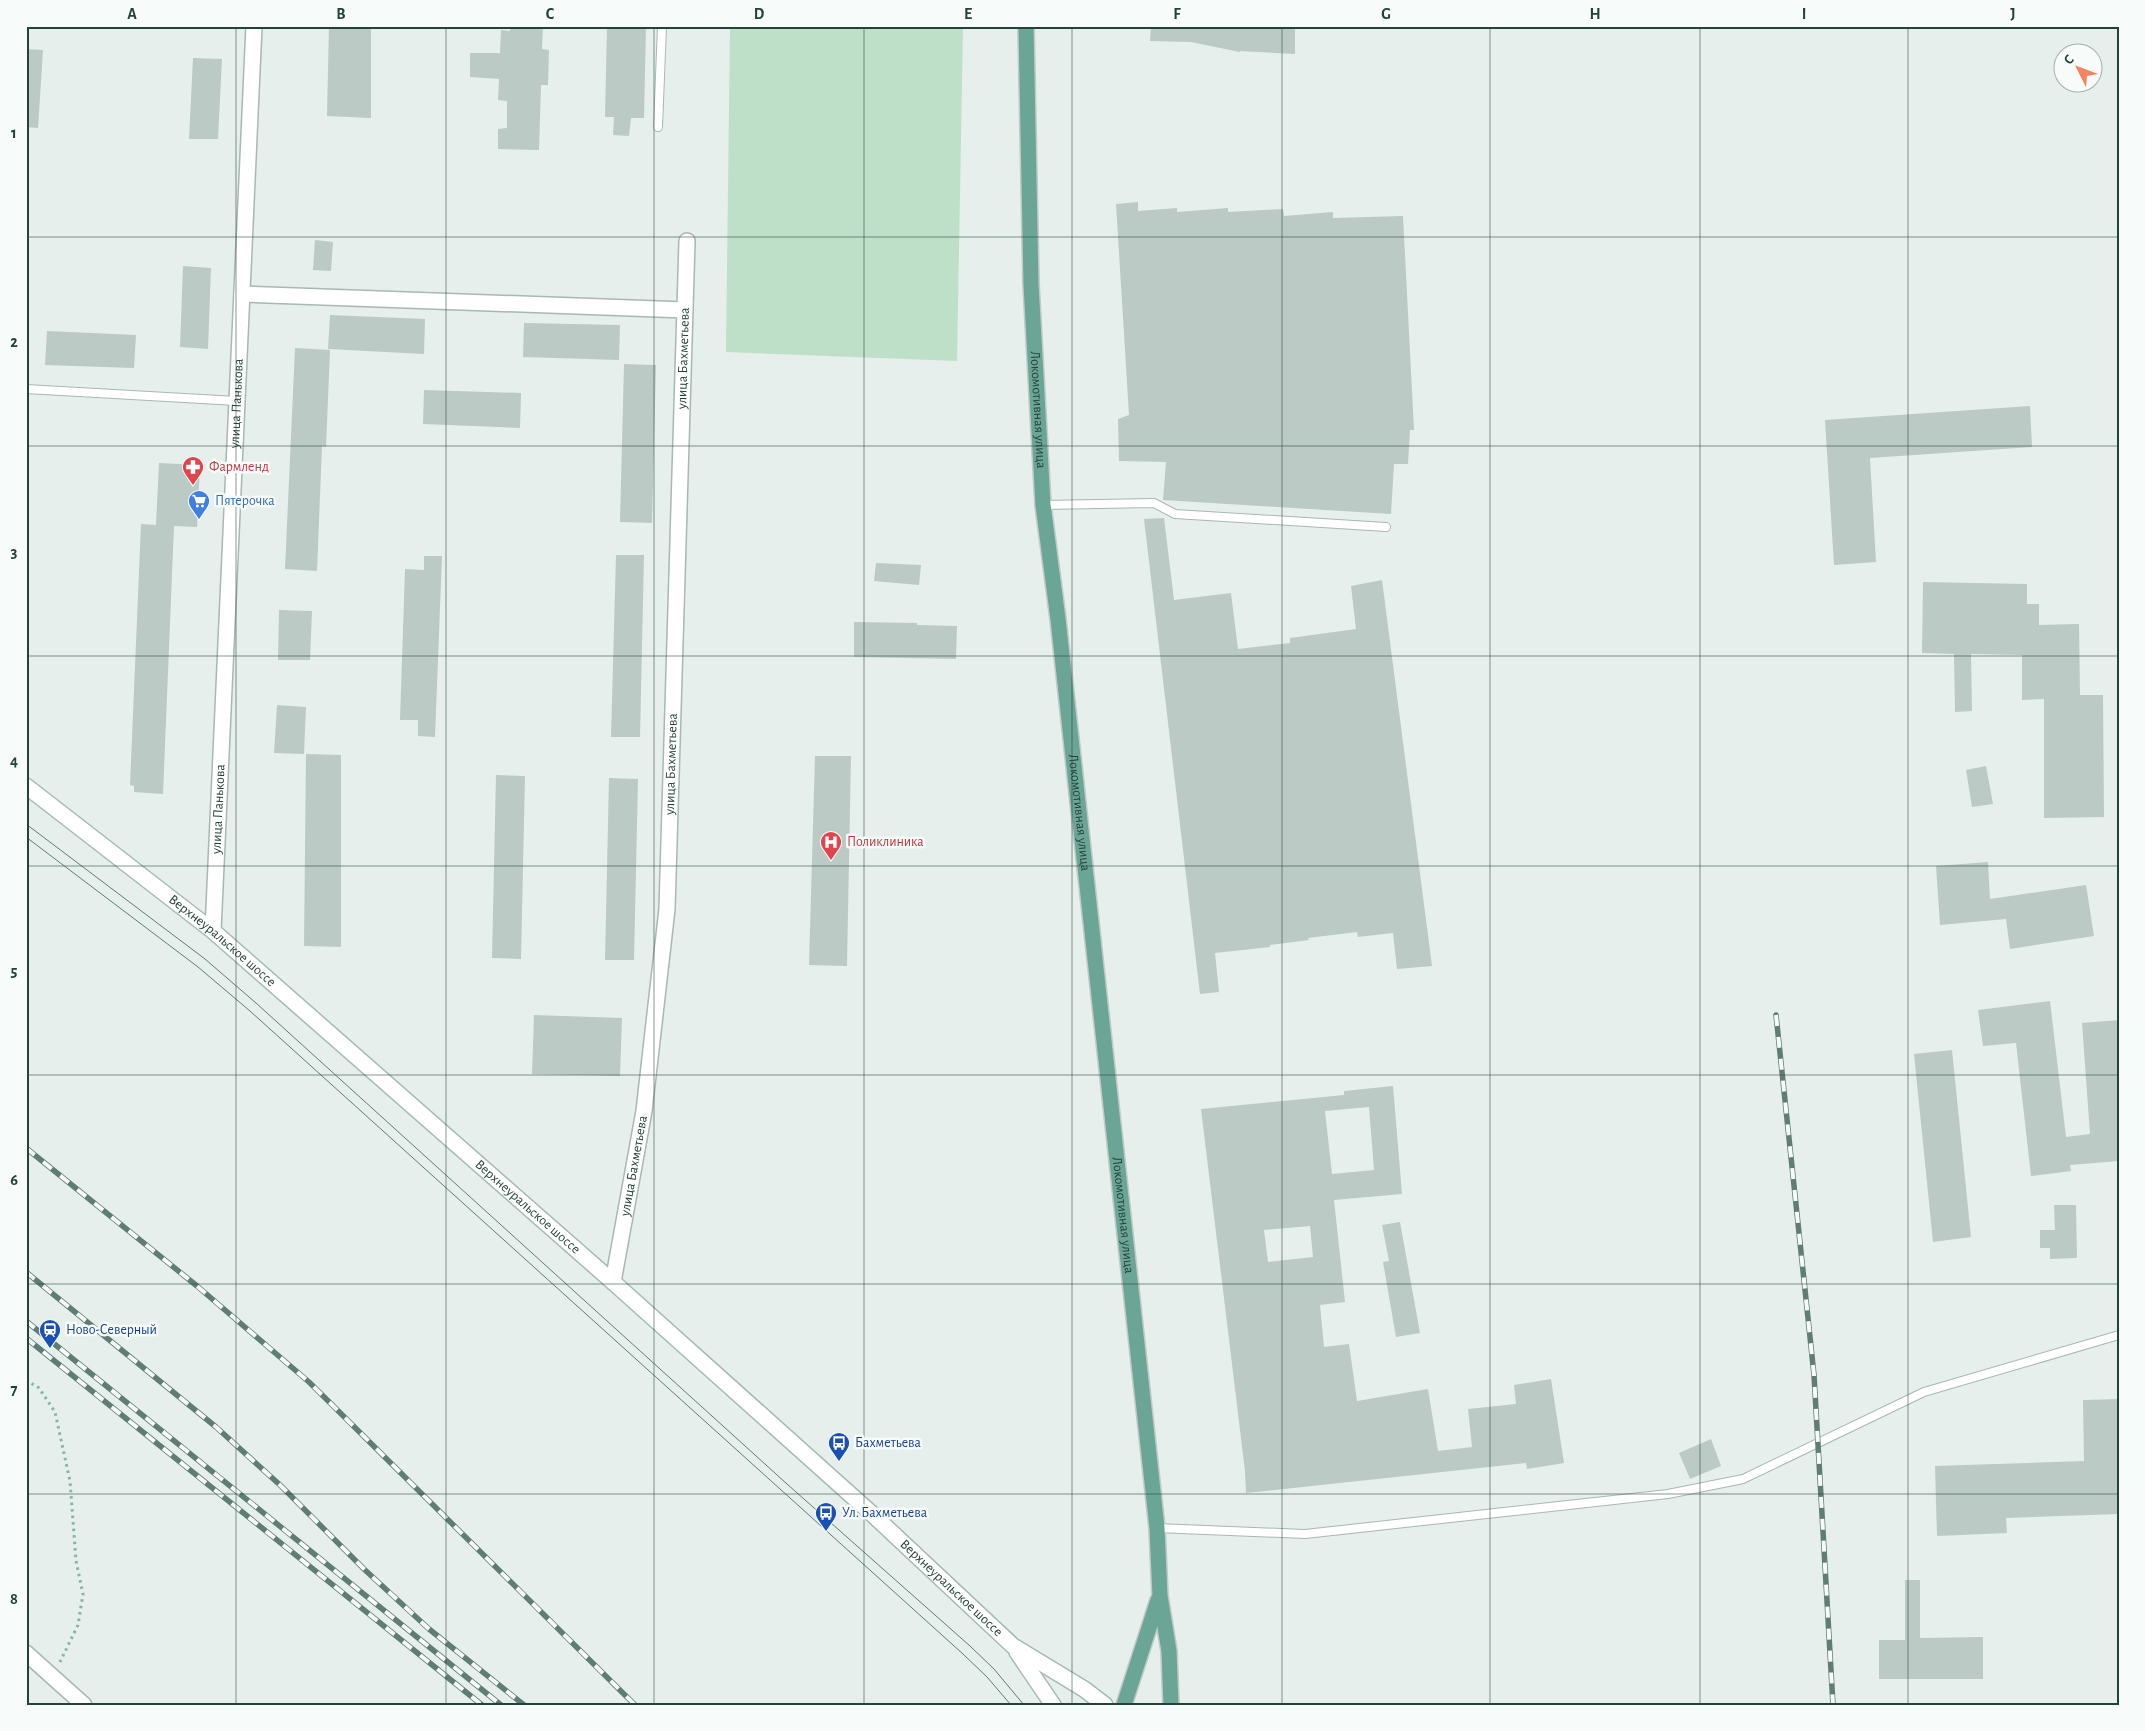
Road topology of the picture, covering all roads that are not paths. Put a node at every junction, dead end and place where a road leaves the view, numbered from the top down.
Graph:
1 (254, 26) edge
2 (662, 26) edge
3 (1026, 26) edge
4 (658, 126) dead end
5 (687, 241) dead end
6 (242, 294) junction
7 (685, 310) junction
8 (26, 389) edge
9 (237, 401) junction
10 (1043, 505) junction
11 (1386, 527) dead end
12 (26, 786) edge
13 (214, 930) junction
14 (613, 1282) junction
15 (2119, 1335) edge
16 (1157, 1528) junction
17 (1160, 1596) junction
18 (1013, 1646) junction
19 (26, 1653) edge
20 (84, 1705) edge
21 (1053, 1705) edge
22 (1105, 1705) edge
23 (1124, 1705) edge
24 (1171, 1705) edge

1 - 6 street, улица Панькова
2 - 4 lane
3 - 10 main road, Локомотивная улица
5 - 7 street, улица Бахметьева
6 - 7 street
6 - 9 street, улица Панькова
7 - 14 street, улица Бахметьева
8 - 9 lane
9 - 13 street, улица Панькова
10 - 11 lane
10 - 16 main road, Локомотивная улица
12 - 13 street, Верхнеуральское шоссе
13 - 14 street, Верхнеуральское шоссе
14 - 18 street, Верхнеуральское шоссе
15 - 16 lane
16 - 17 main road, Локомотивная улица
17 - 23 main road
17 - 24 main road, Локомотивная улица
18 - 21 street
18 - 22 street
19 - 20 street

